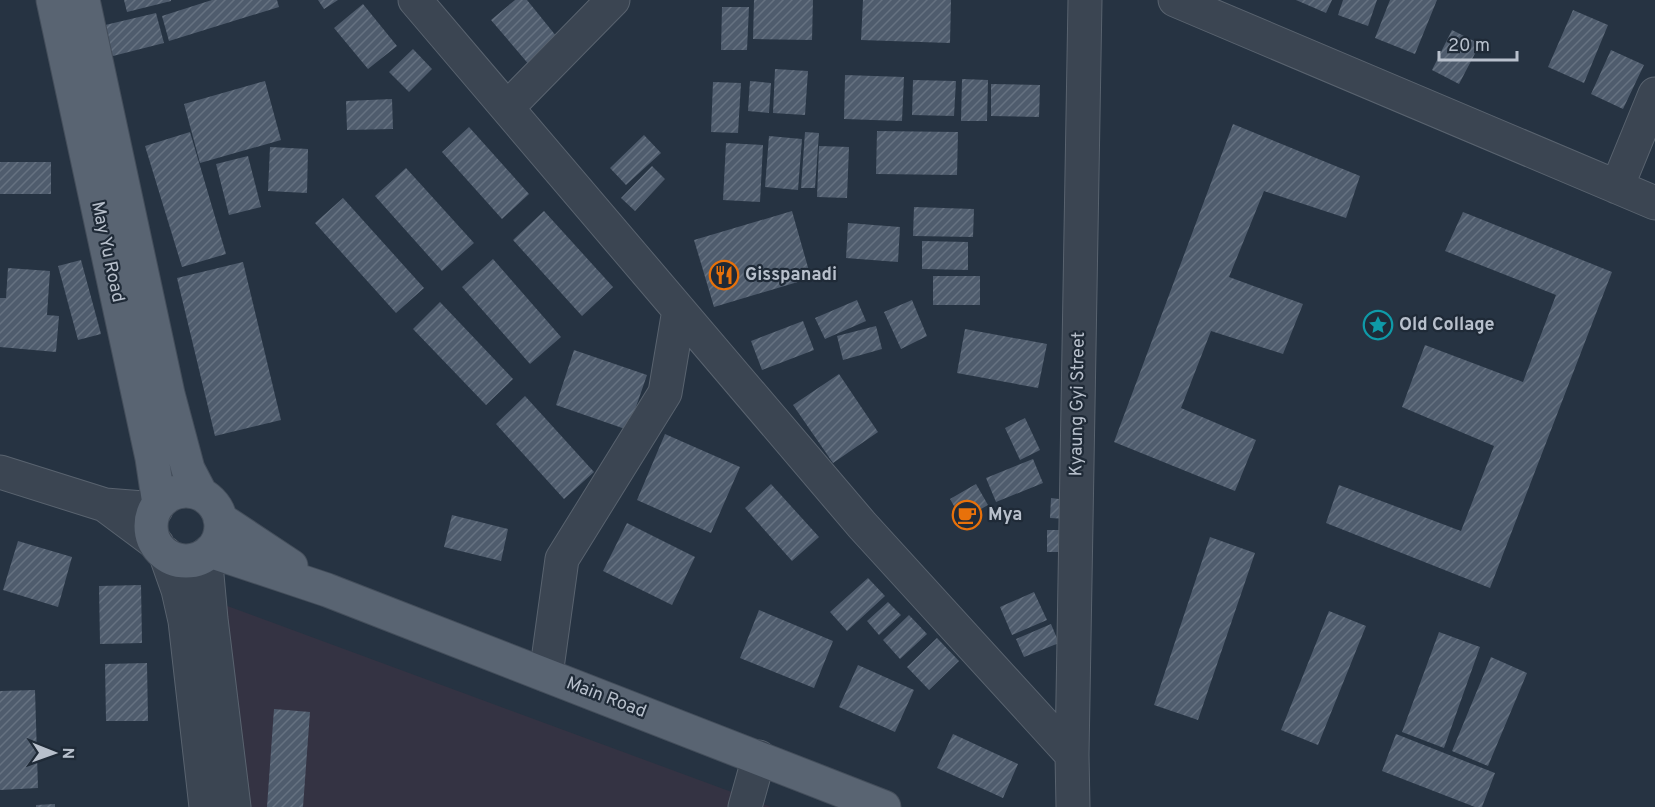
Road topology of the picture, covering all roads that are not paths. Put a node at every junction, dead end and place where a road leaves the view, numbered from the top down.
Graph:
1 (53, 0) edge
2 (83, 0) edge
3 (415, 0) edge
4 (613, 0) edge
5 (1085, 0) edge
6 (1175, 0) edge
7 (1655, 94) edge
8 (507, 108) junction
9 (1617, 187) junction
10 (1655, 203) edge
11 (679, 310) junction
12 (0, 472) edge
13 (105, 505) junction
14 (158, 506) junction
15 (211, 506) junction
16 (161, 548) junction
17 (209, 552) junction
18 (327, 590) junction
19 (546, 675) junction
20 (1072, 755) junction
21 (759, 758) junction
22 (206, 807) edge
23 (234, 807) edge
24 (746, 807) edge
25 (884, 807) edge
26 (1073, 807) edge

1 - 14 main road, May Yu Road
2 - 15 main road, May Yu Road
3 - 8 street
4 - 8 street
5 - 20 street, Kyaung Gyi Street
6 - 9 street
7 - 9 street
8 - 11 street
9 - 10 street
11 - 19 street
11 - 20 street
12 - 13 street
13 - 14 street
13 - 16 street
14 - 15 main road
14 - 16 main road
15 - 17 main road
15 - 18 main road, Main Road
16 - 17 main road
16 - 22 street
17 - 18 main road, Main Road
17 - 23 street
18 - 19 main road, Main Road
19 - 21 main road, Main Road
20 - 26 street, Kyaung Gyi Street
21 - 24 street
21 - 25 main road, Main Road

